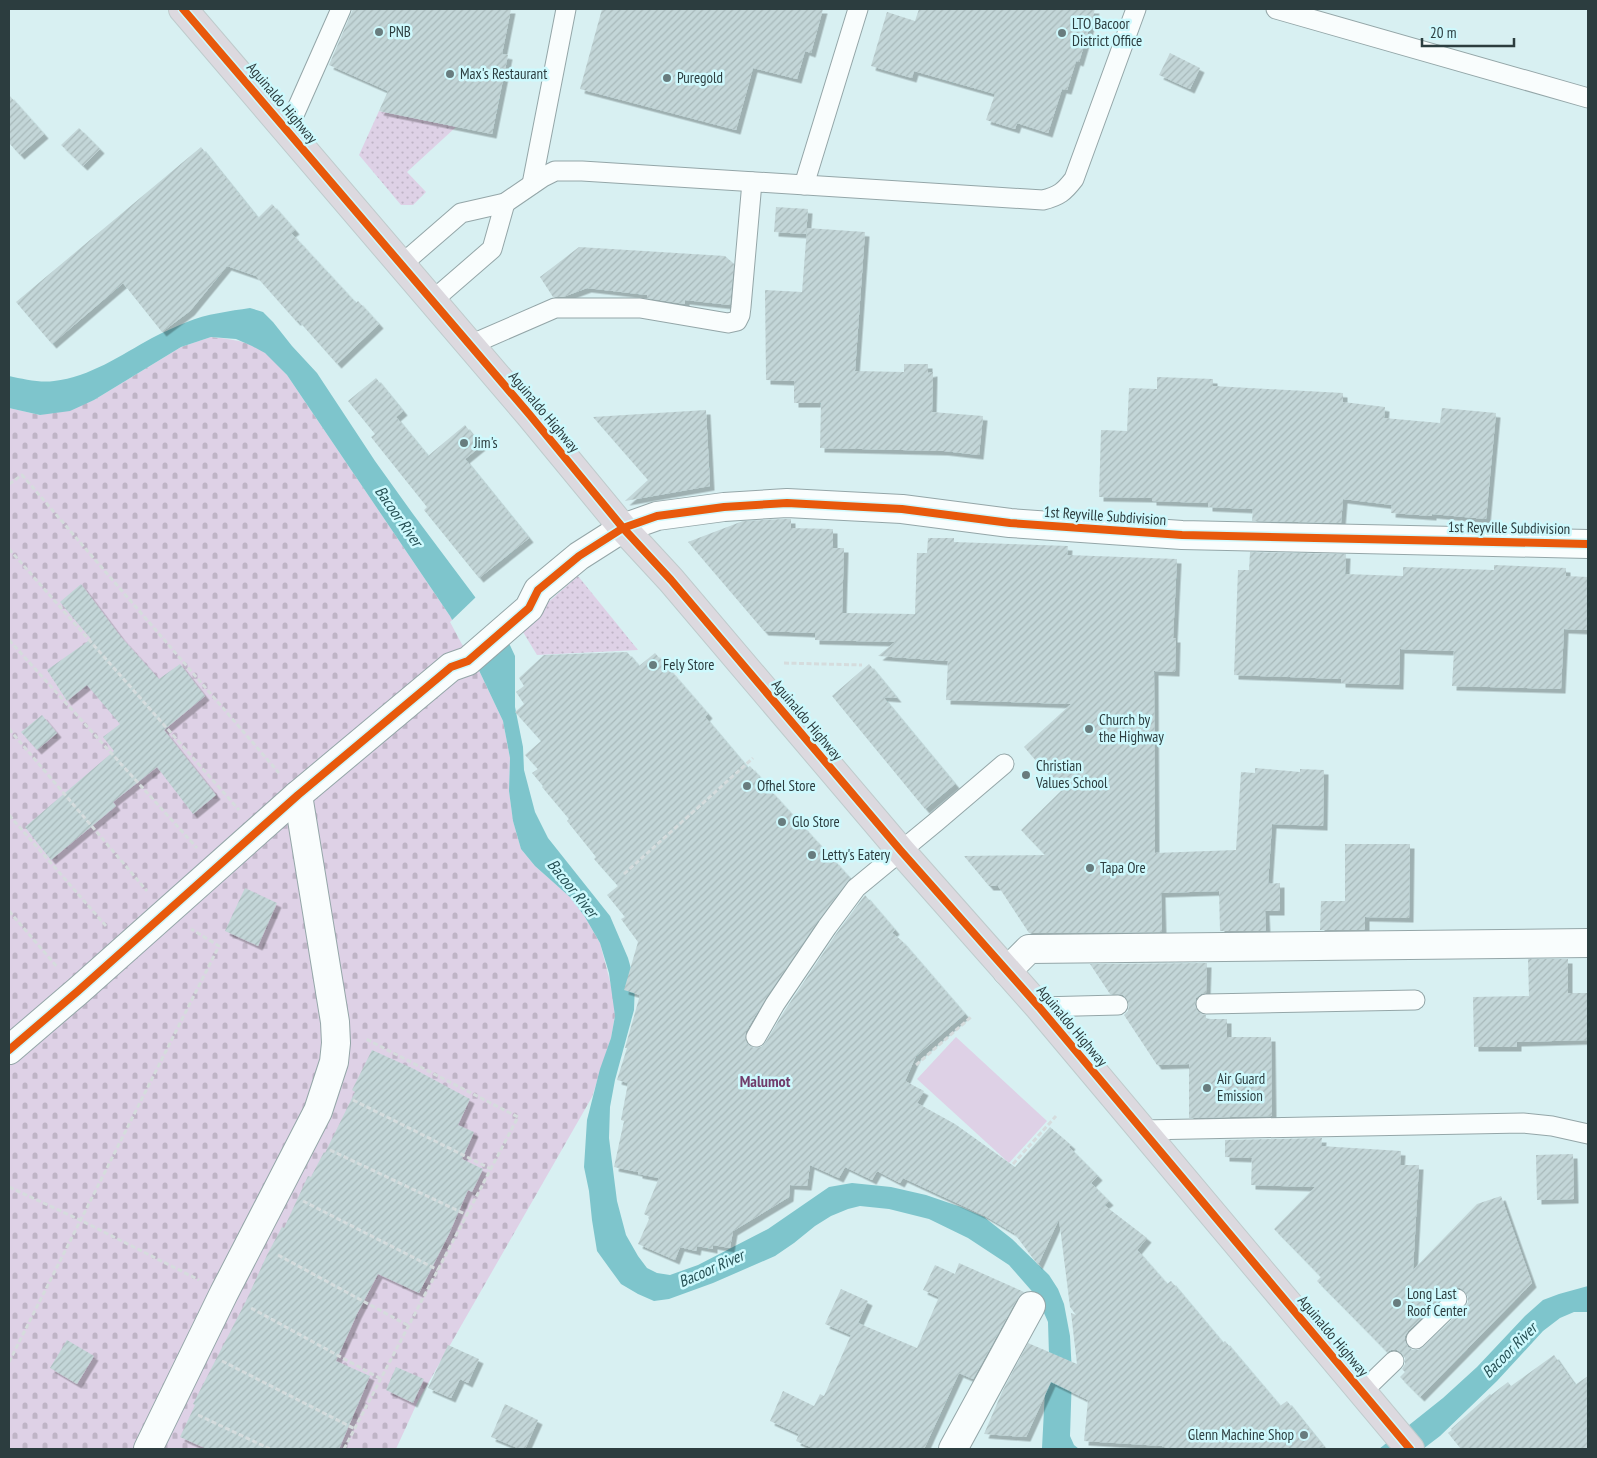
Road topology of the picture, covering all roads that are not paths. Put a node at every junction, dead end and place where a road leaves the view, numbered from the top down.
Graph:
1 (183, 9) edge
2 (341, 9) edge
3 (566, 9) edge
4 (858, 9) edge
5 (1136, 9) edge
6 (1276, 9) edge
7 (1588, 98) edge
8 (287, 131) junction
9 (752, 182) junction
10 (532, 184) junction
11 (804, 185) junction
12 (506, 203) junction
13 (401, 264) junction
14 (432, 301) junction
15 (470, 345) junction
16 (623, 528) junction
17 (1588, 544) edge
18 (1004, 764) dead end
19 (298, 794) junction
20 (901, 851) junction
21 (1588, 943) edge
22 (1007, 971) junction
23 (1415, 1000) dead end
24 (1206, 1004) dead end
25 (1118, 1005) dead end
26 (1039, 1007) junction
27 (756, 1037) dead end
28 (9, 1050) edge
29 (1142, 1130) junction
30 (1588, 1134) edge
31 (1456, 1299) dead end
32 (1031, 1306) dead end
33 (1416, 1339) dead end
34 (1394, 1361) dead end
35 (1362, 1392) junction
36 (148, 1449) edge
37 (953, 1449) edge
38 (1410, 1449) edge

1 - 8 highway, Aguinaldo Highway
2 - 8 lane
3 - 10 lane
4 - 11 lane
5 - 11 lane
6 - 7 lane
8 - 13 highway, Aguinaldo Highway
9 - 10 lane
9 - 11 lane
9 - 15 lane
10 - 12 lane
12 - 13 lane
12 - 14 lane
13 - 14 highway, Aguinaldo Highway
14 - 15 highway, Aguinaldo Highway
15 - 16 highway, Aguinaldo Highway
16 - 17 street, 1st Reyville Subdivision
16 - 19 street, 1st Reyville Subdivision
16 - 20 highway, Aguinaldo Highway
18 - 20 lane
19 - 28 street, 1st Reyville Subdivision
19 - 36 street
20 - 22 highway, Aguinaldo Highway
20 - 27 lane
21 - 22 street
22 - 26 highway, Aguinaldo Highway
23 - 24 lane
25 - 26 lane
26 - 29 highway, Aguinaldo Highway
29 - 30 lane
29 - 35 highway, Aguinaldo Highway
31 - 33 lane
32 - 37 street
34 - 35 lane
35 - 38 highway, Aguinaldo Highway

